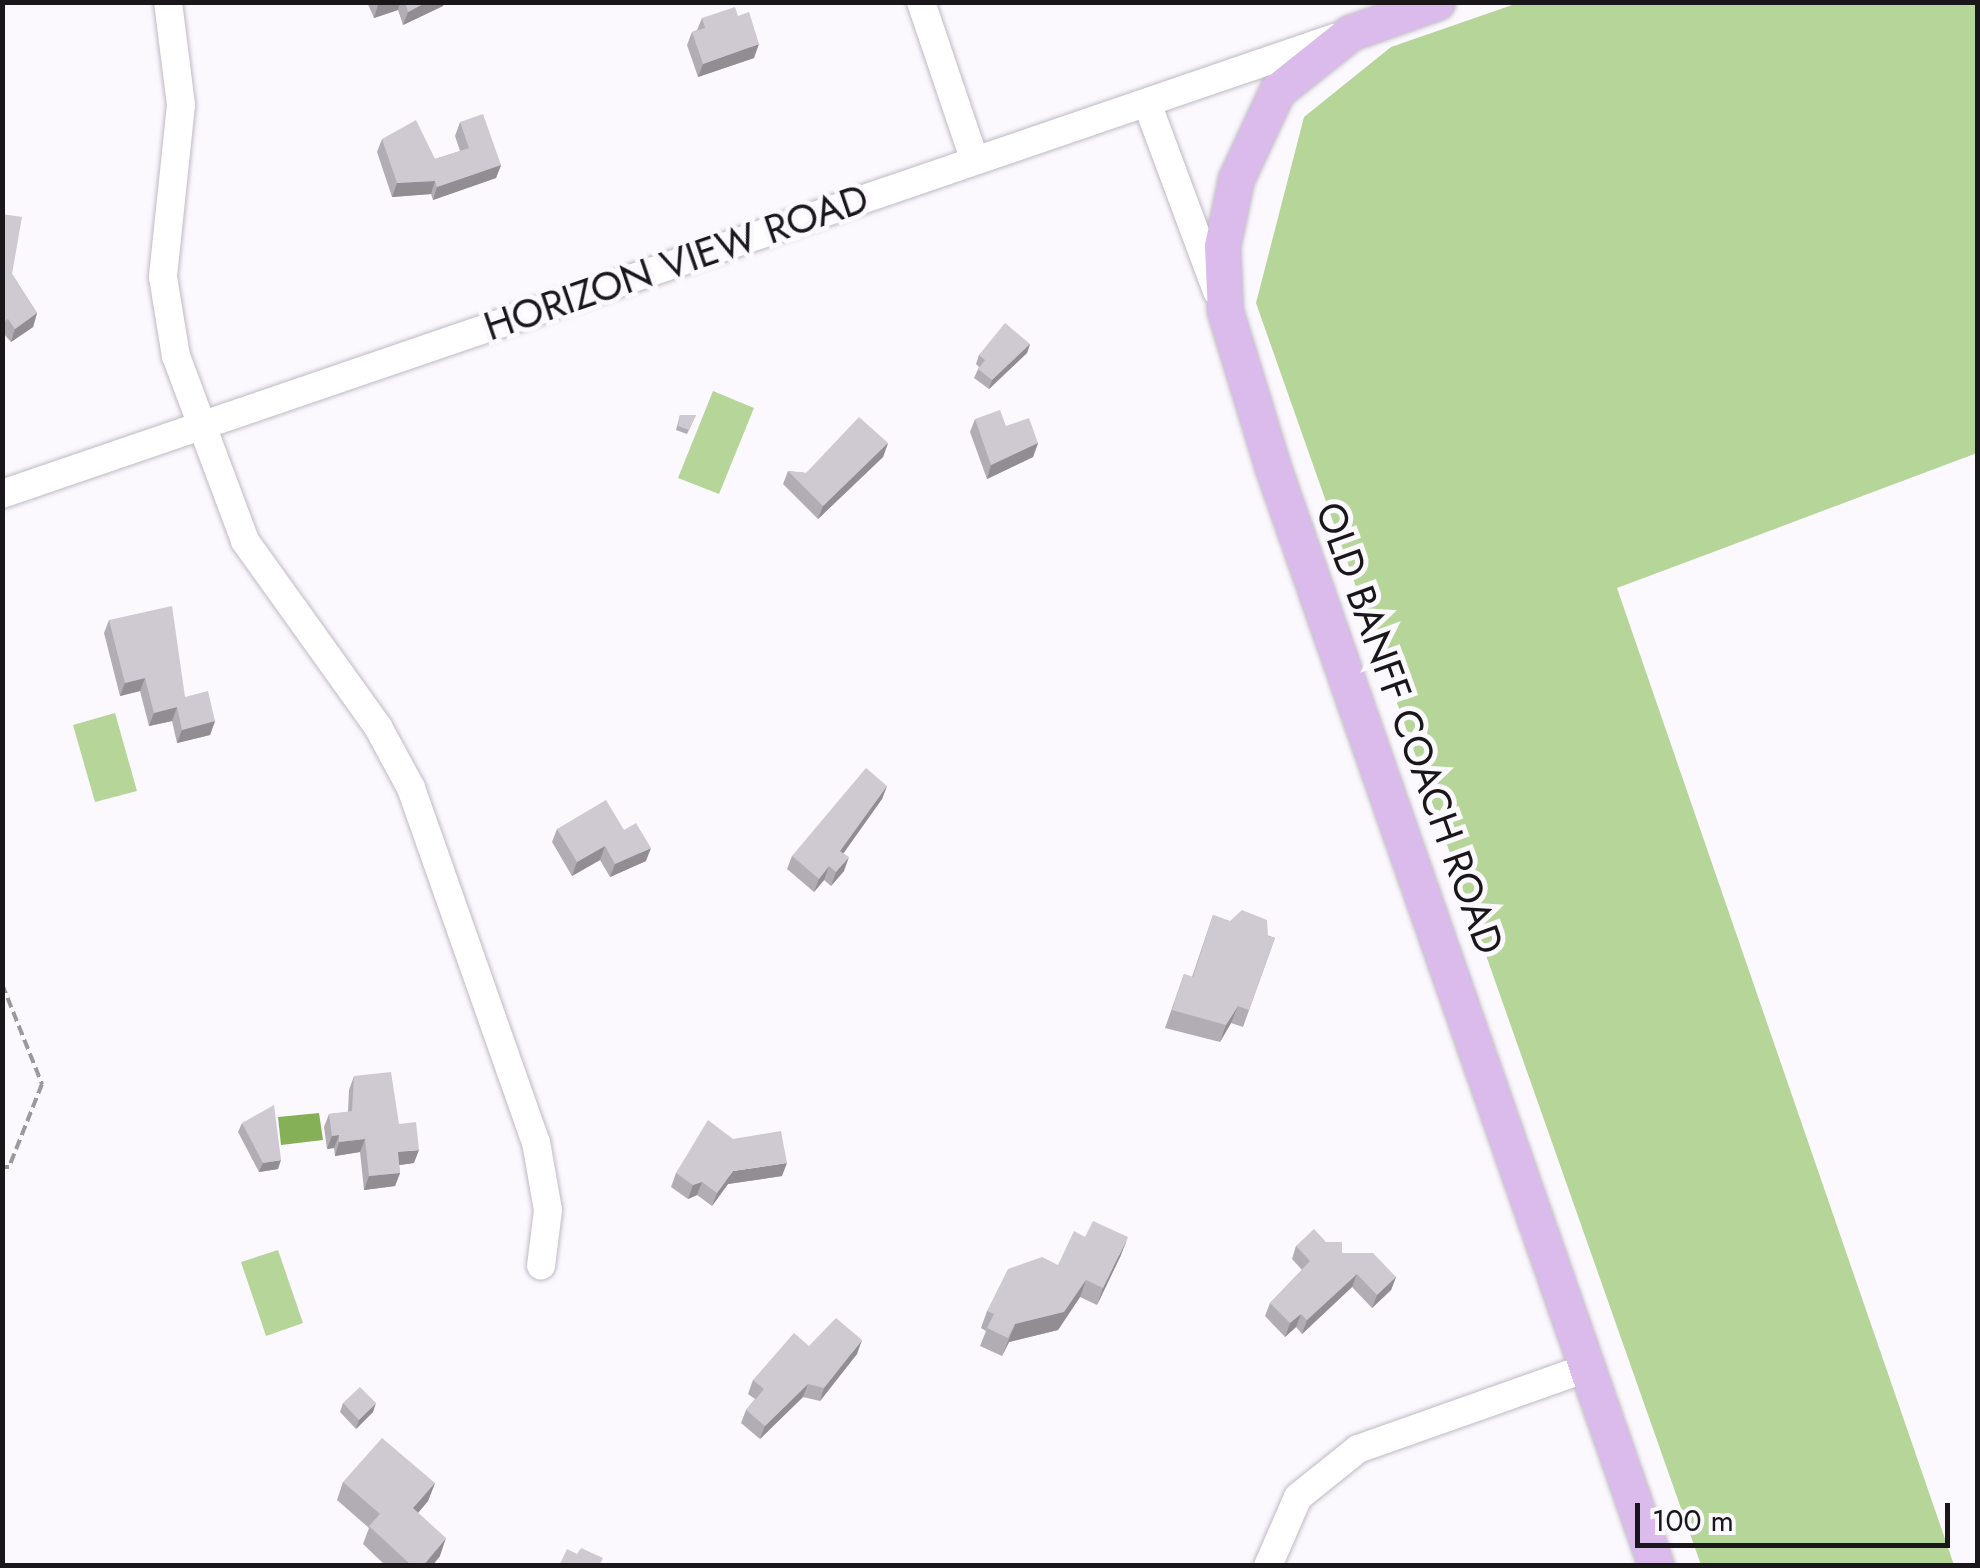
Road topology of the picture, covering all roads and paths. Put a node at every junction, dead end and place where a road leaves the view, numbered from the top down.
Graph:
1 (168, 2) edge
2 (921, 2) edge
3 (1438, 2) edge
4 (1350, 33) junction
5 (1148, 102) junction
6 (974, 159) junction
7 (1225, 311) junction
8 (200, 426) junction
9 (2, 494) edge
10 (2, 984) edge
11 (2, 1167) edge
12 (542, 1266) dead end
13 (1590, 1368) junction
14 (1268, 1566) edge
15 (1656, 1566) edge

1 - 8 street
2 - 6 street
3 - 4 main road, OLD BANFF COACH ROAD
4 - 5 street, HORIZON VIEW ROAD
4 - 7 main road, OLD BANFF COACH ROAD
5 - 6 street, HORIZON VIEW ROAD
5 - 7 street
6 - 8 street, HORIZON VIEW ROAD
7 - 13 main road, OLD BANFF COACH ROAD
8 - 9 street, HORIZON VIEW ROAD
8 - 12 street
10 - 11 path
13 - 14 street
13 - 15 main road, OLD BANFF COACH ROAD

